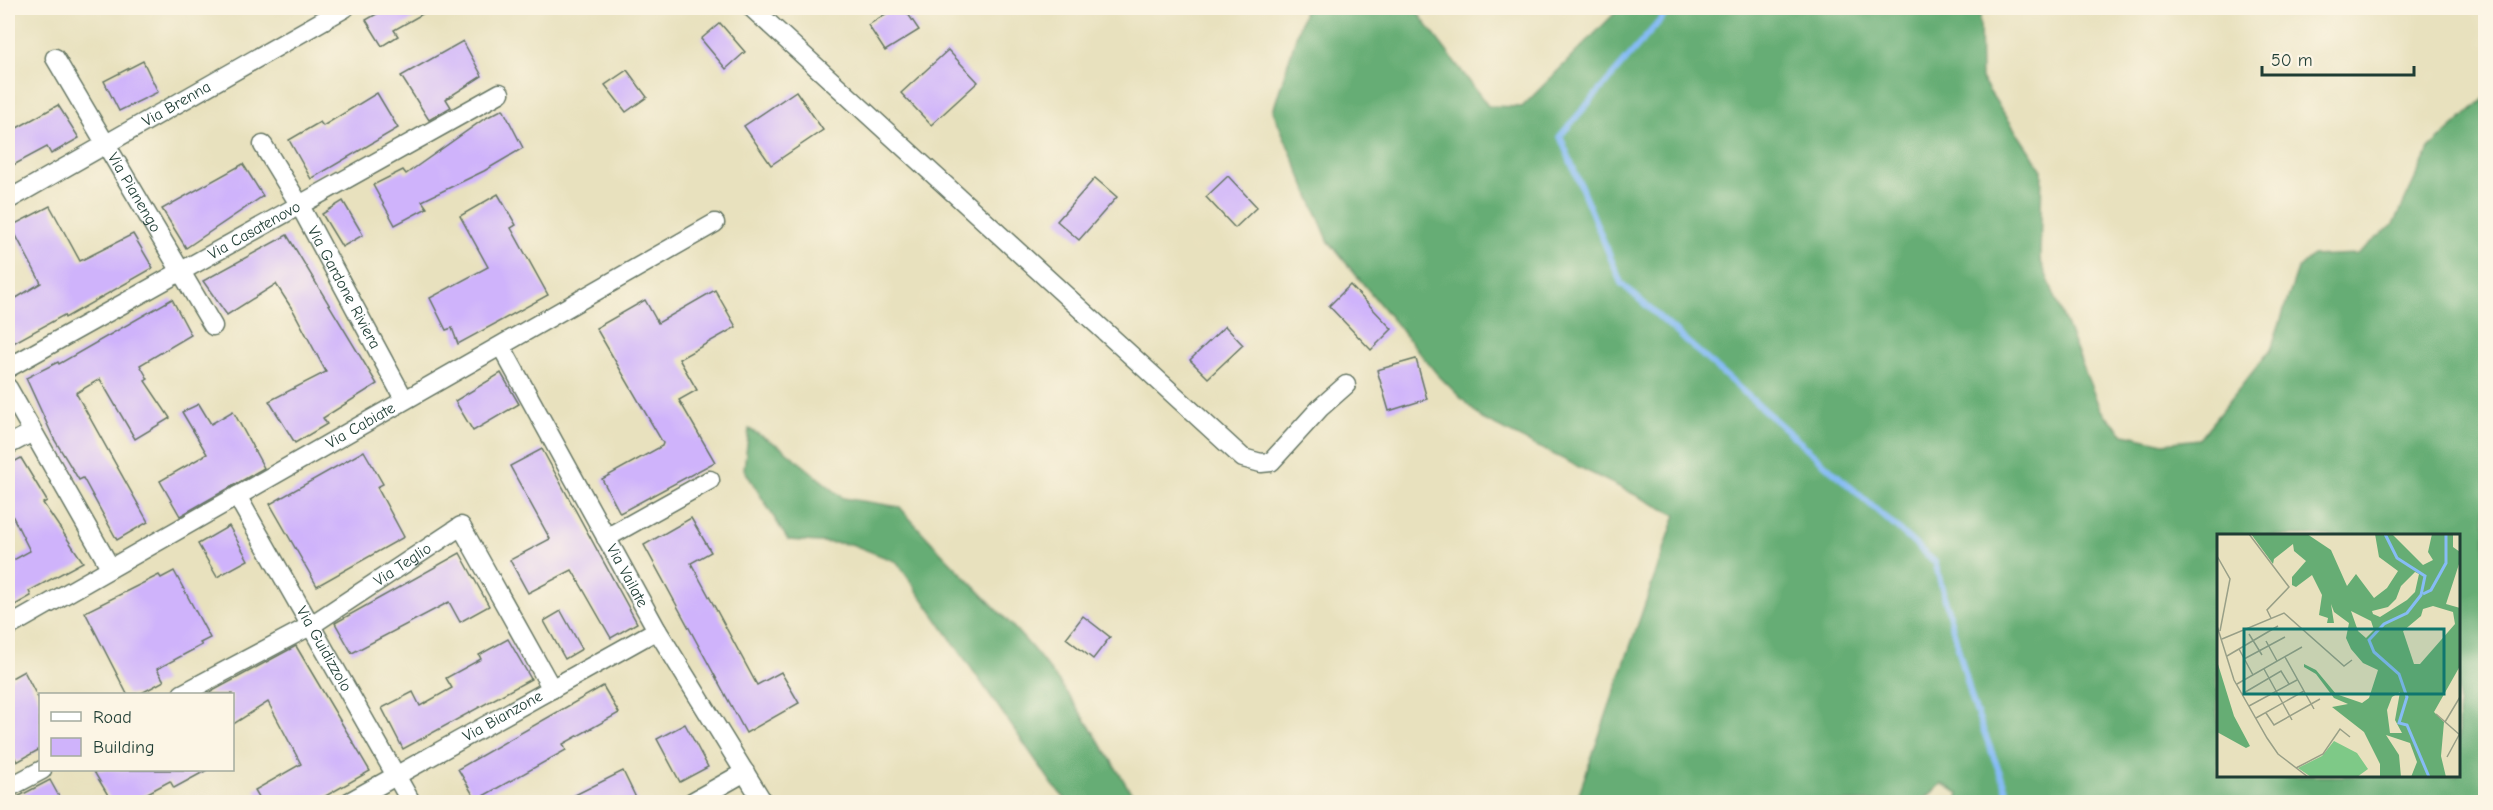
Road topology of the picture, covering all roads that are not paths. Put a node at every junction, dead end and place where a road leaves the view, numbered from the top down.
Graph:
1 (345, 8) edge
2 (752, 8) edge
3 (55, 58) dead end
4 (500, 93) dead end
5 (106, 144) junction
6 (263, 145) dead end
7 (8, 200) edge
8 (299, 204) junction
9 (715, 223) dead end
10 (179, 272) junction
11 (213, 326) dead end
12 (501, 346) junction
13 (8, 368) edge
14 (1346, 385) dead end
15 (8, 388) edge
16 (404, 399) junction
17 (33, 432) junction
18 (8, 445) edge
19 (710, 480) dead end
20 (237, 496) junction
21 (606, 538) junction
22 (110, 567) junction
23 (310, 626) junction
24 (8, 627) edge
25 (657, 630) junction
26 (552, 689) junction
27 (184, 693) edge
28 (40, 771) edge
29 (745, 772) junction
30 (396, 776) junction
31 (8, 788) edge
32 (349, 802) edge
33 (411, 802) edge
34 (692, 802) edge
35 (763, 802) edge

1 - 5 street, Via Brenna
2 - 14 street
3 - 5 street, Via Pianengo
4 - 8 street, Via Casatenovo
5 - 7 street, Via Brenna
5 - 10 street, Via Pianengo
6 - 8 street, Via Gardone Riviera
8 - 10 street, Via Casatenovo
8 - 16 street, Via Gardone Riviera
9 - 12 street, Via Cabiate
10 - 11 street, Via Pianengo
10 - 13 street, Via Casatenovo
12 - 16 street, Via Cabiate
12 - 21 street, Via Vailate
15 - 17 street
16 - 20 street, Via Cabiate
17 - 18 street
17 - 22 street
19 - 21 street
20 - 22 street, Via Cabiate
20 - 23 street, Via Guidizzolo
21 - 25 street, Via Vailate
22 - 24 street, Via Cabiate
23 - 26 street, Via Teglio
23 - 27 street, Via Teglio
23 - 30 street, Via Guidizzolo
25 - 26 street, Via Bianzone
25 - 29 street, Via Vailate
26 - 30 street, Via Bianzone
28 - 31 street
29 - 34 street
29 - 35 street, Via Vailate
30 - 32 street, Via Bianzone
30 - 33 street, Via Guidizzolo

